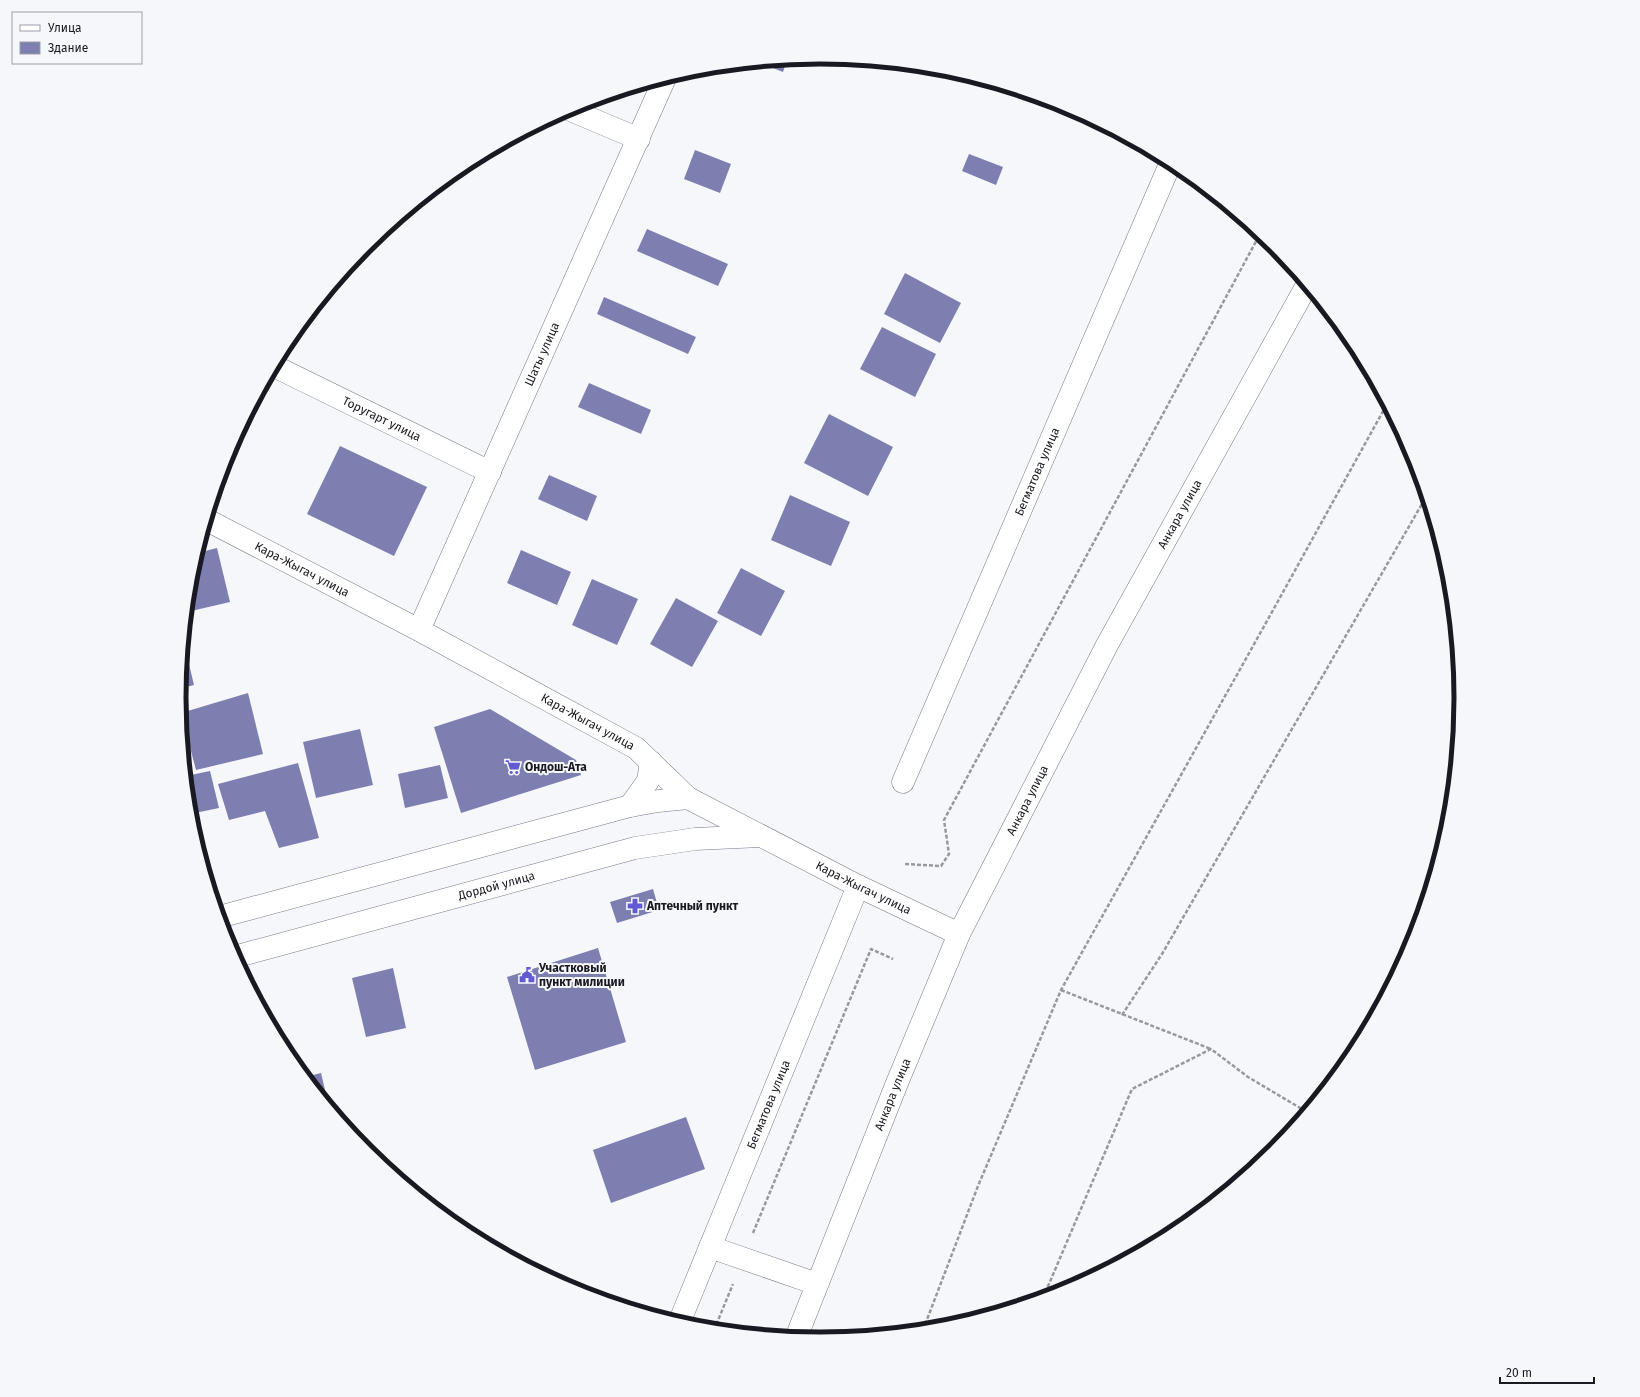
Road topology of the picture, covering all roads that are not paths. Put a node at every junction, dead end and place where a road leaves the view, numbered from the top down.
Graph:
1 (662, 84) edge
2 (576, 112) edge
3 (639, 139) junction
4 (1168, 168) edge
5 (1305, 289) edge
6 (279, 368) edge
7 (490, 472) junction
8 (211, 522) edge
9 (419, 630) junction
10 (651, 762) junction
11 (903, 782) dead end
12 (688, 798) junction
13 (630, 806) junction
14 (762, 836) junction
15 (858, 886) junction
16 (224, 916) edge
17 (959, 934) junction
18 (240, 955) edge
19 (710, 1247) junction
20 (817, 1284) junction
21 (681, 1317) edge
22 (798, 1332) edge

1 - 3 street, Шаты улица
2 - 3 street
3 - 7 street, Шаты улица
4 - 11 street, Бегматова улица
5 - 17 street, Анкара улица
6 - 7 street, Торугарт улица
7 - 9 street, Шаты улица
8 - 9 street, Кара-Жыгач улица
9 - 10 street, Кара-Жыгач улица
10 - 12 street, Кара-Жыгач улица
10 - 13 street
12 - 13 street
12 - 14 street, Кара-Жыгач улица
13 - 16 street
14 - 15 street, Кара-Жыгач улица
14 - 18 street, Дордой улица
15 - 17 street, Кара-Жыгач улица
15 - 19 street, Бегматова улица
17 - 20 street, Анкара улица
19 - 20 street
19 - 21 street, Бегматова улица
20 - 22 street, Анкара улица

